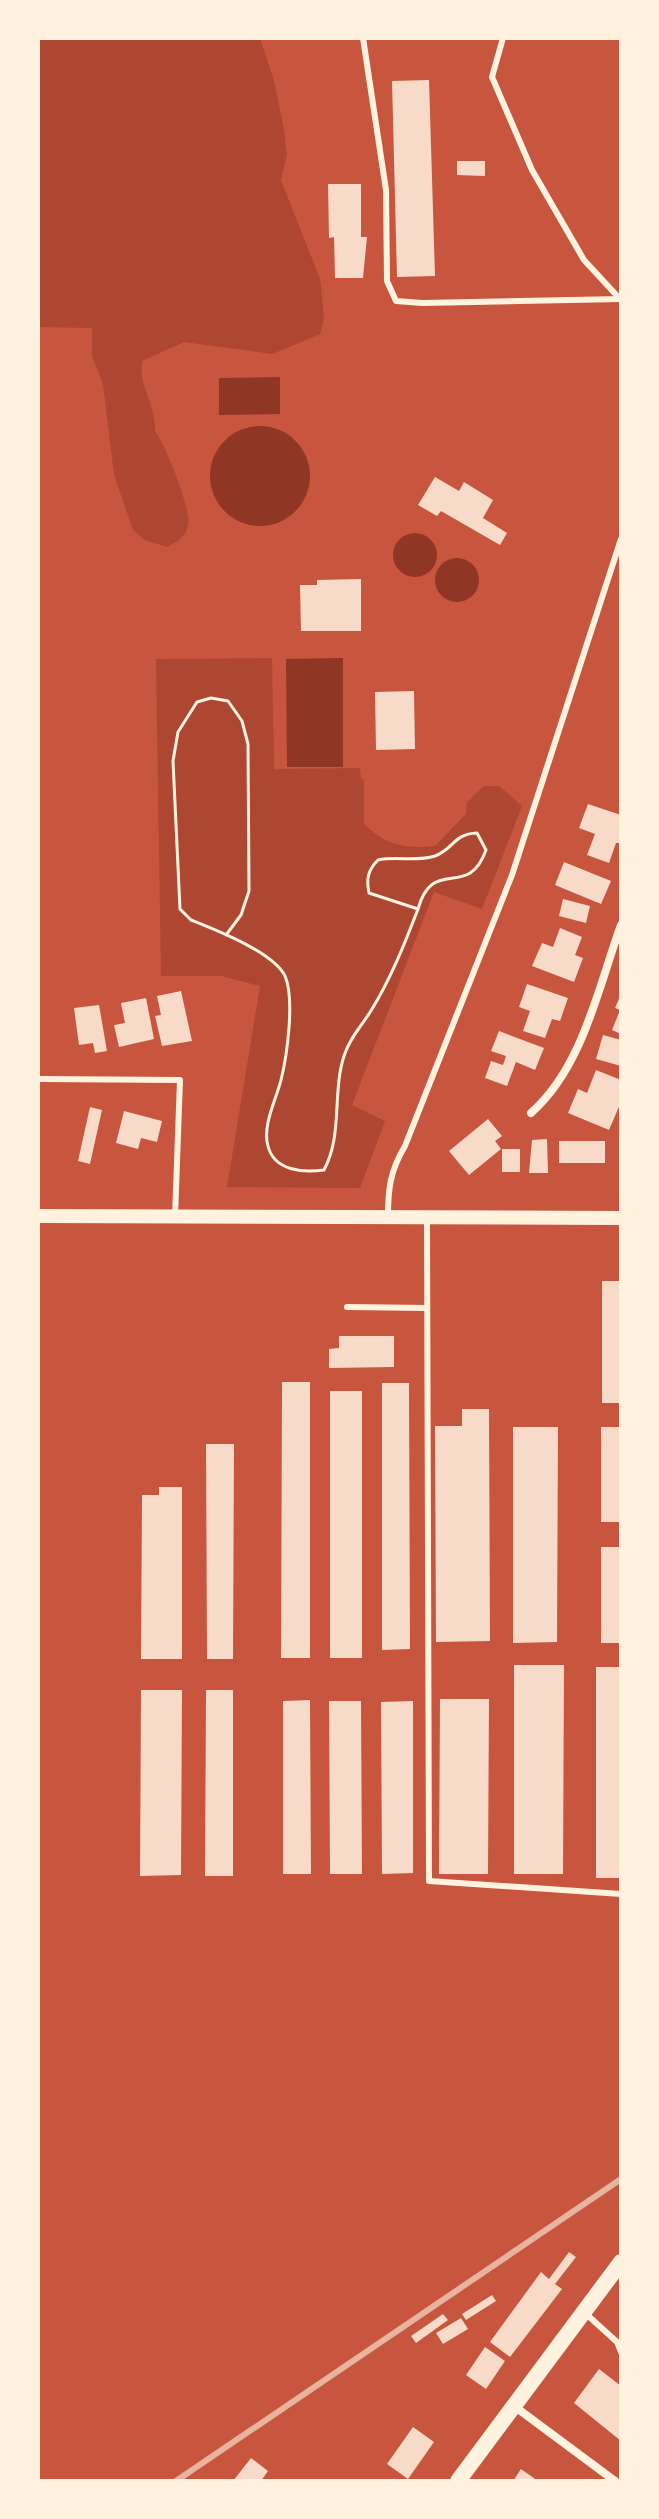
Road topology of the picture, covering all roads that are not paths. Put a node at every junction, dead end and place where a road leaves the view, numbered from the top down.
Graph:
1 (363, 38) edge
2 (503, 38) edge
3 (620, 299) edge
4 (621, 539) edge
5 (621, 925) edge
6 (38, 1079) edge
7 (531, 1113) dead end
8 (38, 1216) edge
9 (175, 1217) junction
10 (388, 1217) junction
11 (427, 1217) junction
12 (621, 1218) edge
13 (347, 1307) dead end
14 (427, 1308) junction
15 (621, 1894) edge
16 (621, 2262) edge
17 (584, 2312) junction
18 (621, 2352) edge
19 (514, 2406) junction
20 (458, 2481) edge
21 (615, 2481) edge

1 - 3 lane
2 - 3 lane
4 - 10 lane
5 - 7 street
6 - 9 lane
8 - 9 street
9 - 10 street
10 - 11 street
11 - 12 street
11 - 14 lane
13 - 14 lane
14 - 15 lane
16 - 17 main road
17 - 18 lane
17 - 19 main road
19 - 20 main road
19 - 21 street

